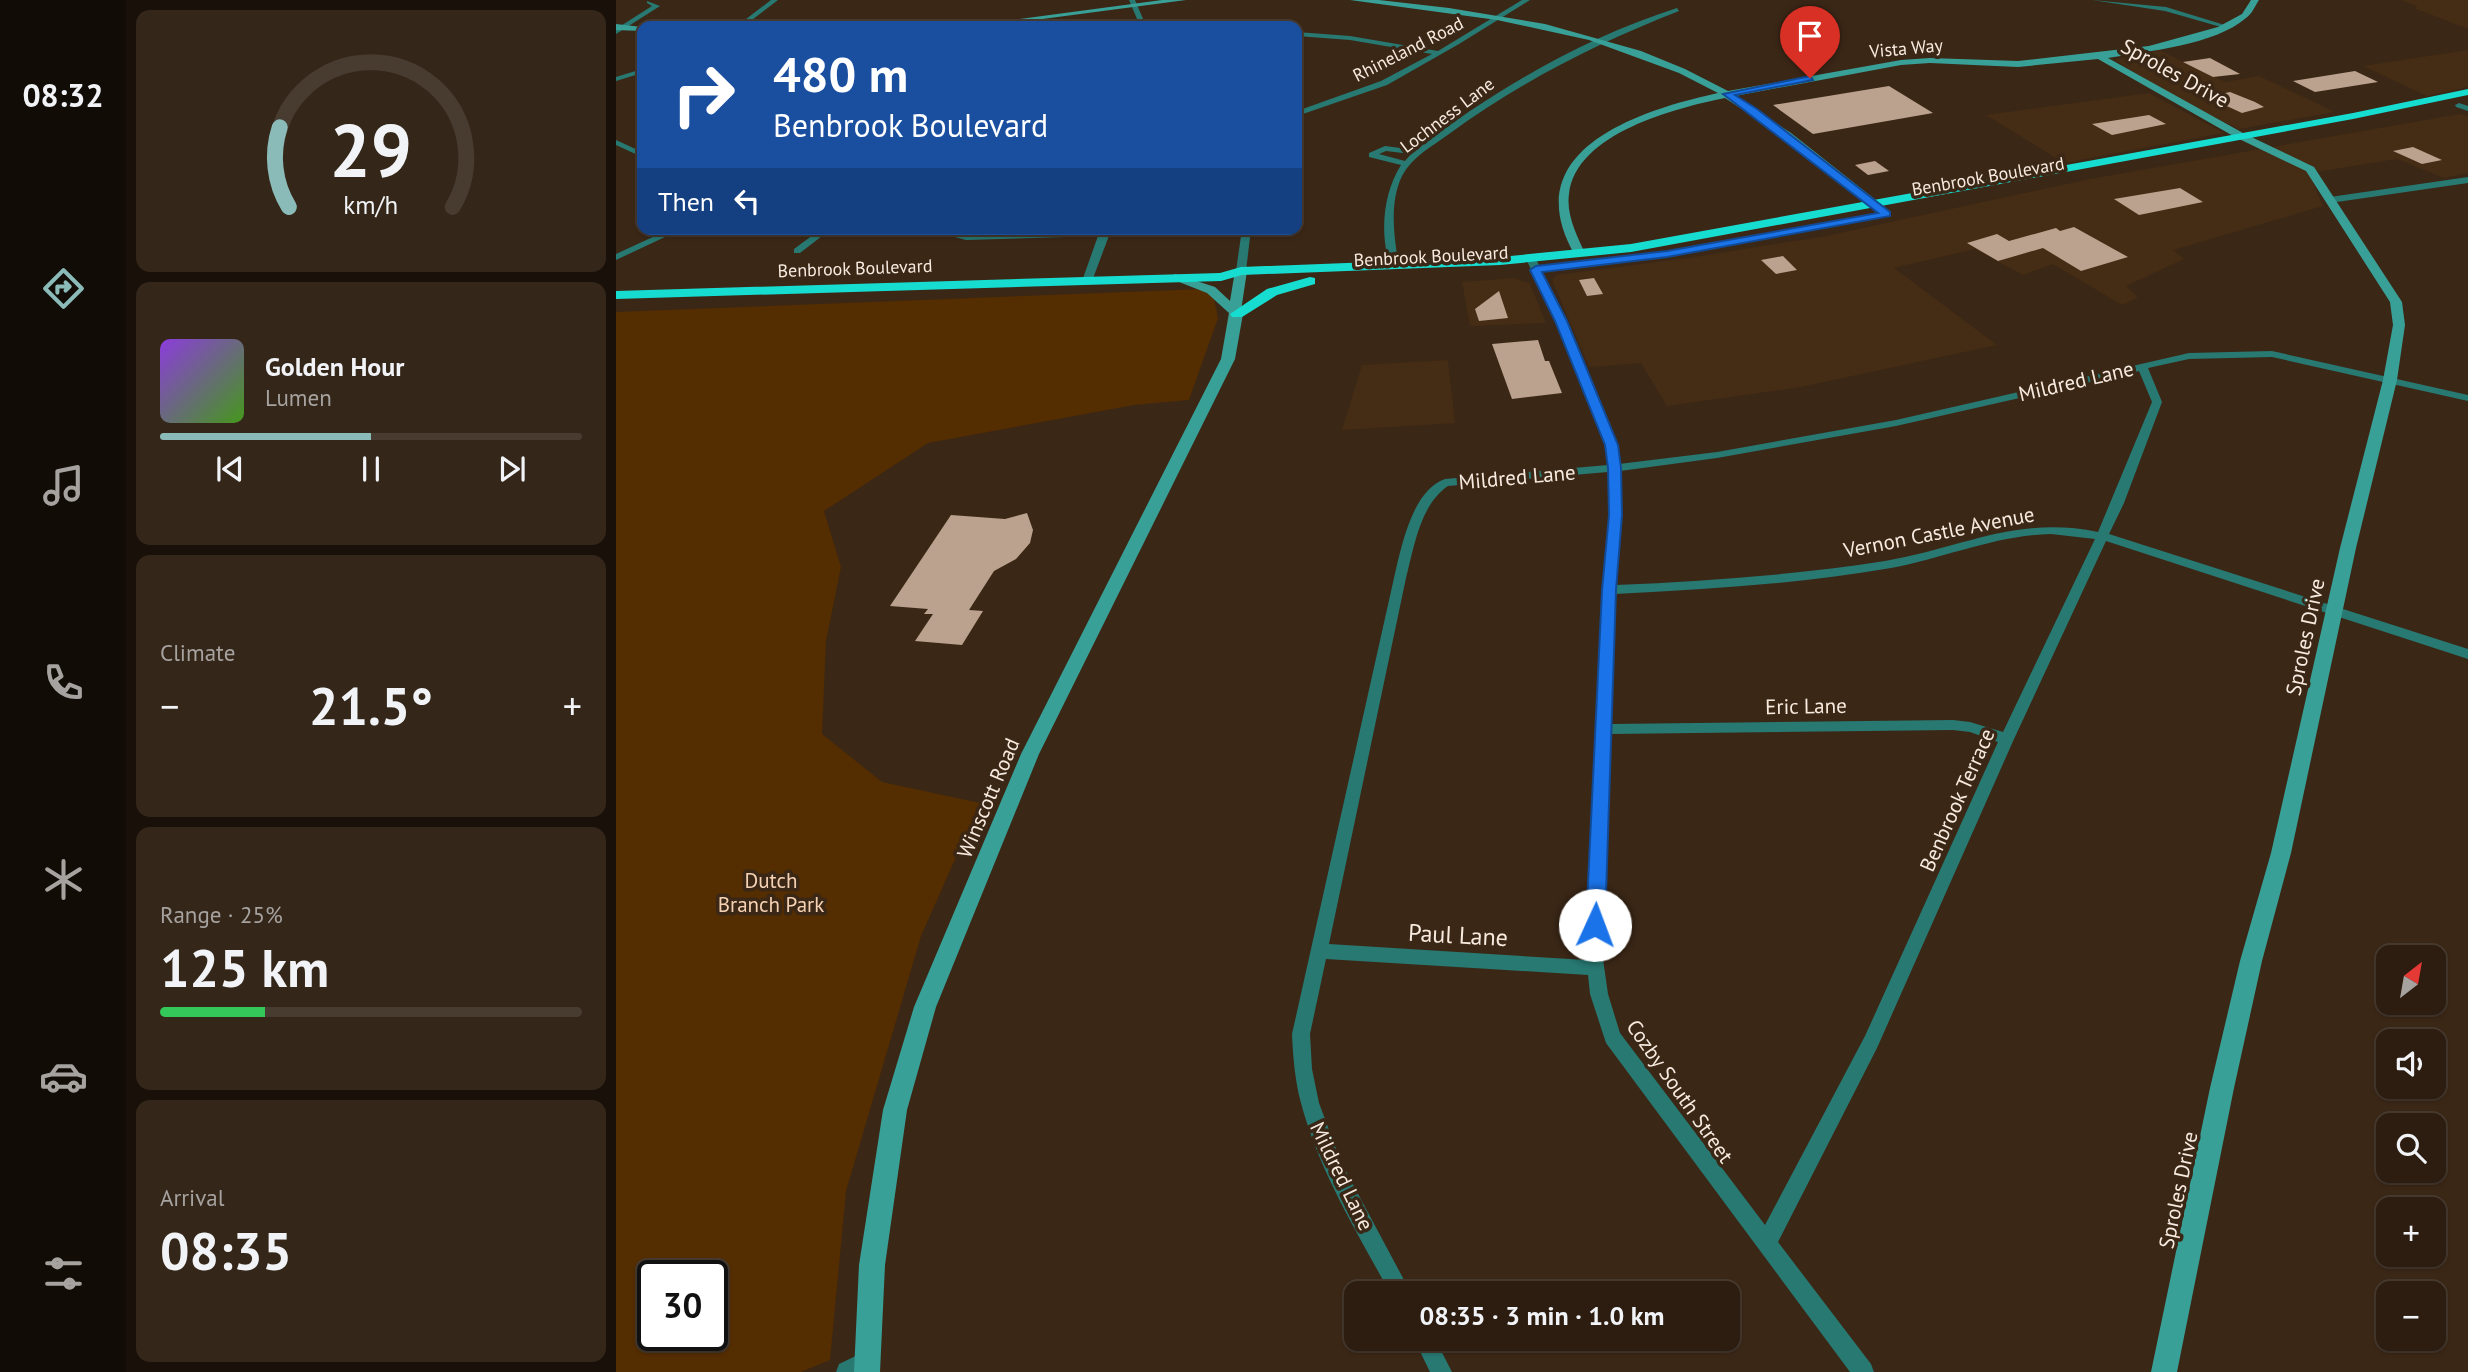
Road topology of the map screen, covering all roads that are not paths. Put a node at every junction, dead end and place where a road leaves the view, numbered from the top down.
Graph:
1 (775, 0) edge
2 (1182, 0) edge
3 (1354, 0) edge
4 (1527, 0) edge
5 (2095, 0) edge
6 (2255, 0) edge
7 (649, 2) dead end
8 (1394, 2) edge
9 (1410, 2) edge
10 (1132, 3) edge
11 (1677, 10) dead end
12 (1497, 19) junction
13 (747, 21) edge
14 (1019, 21) edge
15 (1141, 21) edge
16 (2228, 27) junction
17 (619, 29) edge
18 (637, 29) edge
19 (1302, 34) edge
20 (1599, 42) junction
21 (1439, 53) junction
22 (2096, 55) junction
23 (637, 73) edge
24 (616, 79) edge
25 (2468, 92) edge
26 (1727, 94) junction
27 (2465, 106) edge
28 (1302, 112) edge
29 (2239, 135) junction
30 (616, 142) edge
31 (2258, 143) junction
32 (637, 152) edge
33 (1419, 153) junction
34 (1407, 164) junction
35 (2468, 180) edge
36 (2330, 200) junction
37 (1873, 204) junction
38 (1887, 214) junction
39 (664, 235) edge
40 (819, 235) edge
41 (958, 235) edge
42 (1012, 235) edge
43 (1104, 235) edge
44 (1246, 235) edge
45 (797, 251) dead end
46 (617, 255) edge
47 (1580, 255) junction
48 (1533, 264) junction
49 (1394, 266) junction
50 (1241, 277) junction
51 (1175, 278) junction
52 (1087, 281) junction
53 (1310, 281) junction
54 (616, 295) edge
55 (1237, 314) junction
56 (2142, 366) junction
57 (2390, 380) junction
58 (2468, 398) edge
59 (1614, 468) junction
60 (2100, 536) junction
61 (1609, 590) junction
62 (2334, 610) junction
63 (2468, 654) edge
64 (1604, 729) junction
65 (2007, 739) junction
66 (1318, 951) junction
67 (1596, 968) junction
68 (1766, 1244) junction
69 (1395, 1281) edge
70 (1430, 1351) edge
71 (860, 1369) edge
72 (1441, 1372) edge
73 (1863, 1372) edge
74 (2164, 1372) edge

1 - 13 street
2 - 10 street
3 - 8 street
4 - 12 street, Rhineland Road
5 - 16 street
6 - 16 street, Vista Way
7 - 17 street
8 - 9 street
9 - 12 street
10 - 14 street
10 - 15 street
11 - 20 street, Lochness Lane
12 - 20 street
12 - 21 street, Rhineland Road
16 - 22 street, Vista Way
17 - 18 street
19 - 21 street
20 - 26 street
20 - 33 street, Lochness Lane
21 - 28 street, Rhineland Road
22 - 26 street, Vista Way
22 - 29 street, Sproles Drive
23 - 24 street
25 - 29 highway, Benbrook Boulevard
26 - 37 street
26 - 47 street, Vista Way
27 - 31 highway, Benbrook Boulevard
29 - 31 street, Sproles Drive
29 - 37 highway, Benbrook Boulevard
30 - 32 street
31 - 36 street, Sproles Drive
31 - 38 highway, Benbrook Boulevard
33 - 34 street, Lochness Lane
33 - 34 street
34 - 49 street, Lochness Lane
35 - 36 street
36 - 57 street, Sproles Drive
37 - 38 street
37 - 47 highway, Benbrook Boulevard
38 - 48 highway, Benbrook Boulevard
39 - 46 street
40 - 45 street
41 - 42 street
43 - 52 street
44 - 50 street
47 - 48 highway, Benbrook Boulevard
48 - 49 highway, Benbrook Boulevard
48 - 53 highway, Benbrook Boulevard
48 - 59 street, Cozby South Street
49 - 50 highway, Benbrook Boulevard
50 - 51 highway, Benbrook Boulevard
50 - 53 highway, Benbrook Boulevard
50 - 55 street, Winscott Road
51 - 52 highway, Benbrook Boulevard
51 - 55 street
52 - 54 highway, Benbrook Boulevard
53 - 55 highway
55 - 71 street, Winscott Road
56 - 57 street, Mildred Lane
56 - 59 street, Mildred Lane
56 - 60 street, Benbrook Terrace
57 - 58 street, Mildred Lane
57 - 62 street, Sproles Drive
59 - 61 street, Cozby South Street
59 - 66 street, Mildred Lane
60 - 61 street, Vernon Castle Avenue
60 - 62 street, Vernon Castle Avenue
60 - 65 street, Benbrook Terrace
61 - 64 street, Cozby South Street
62 - 63 street, Vernon Castle Avenue
62 - 74 street, Sproles Drive
64 - 65 street, Eric Lane
64 - 67 street, Cozby South Street
65 - 68 street, Benbrook Terrace
66 - 67 street, Paul Lane
66 - 69 street, Mildred Lane
67 - 68 street, Cozby South Street
68 - 73 street, Cozby South Street
70 - 72 street

